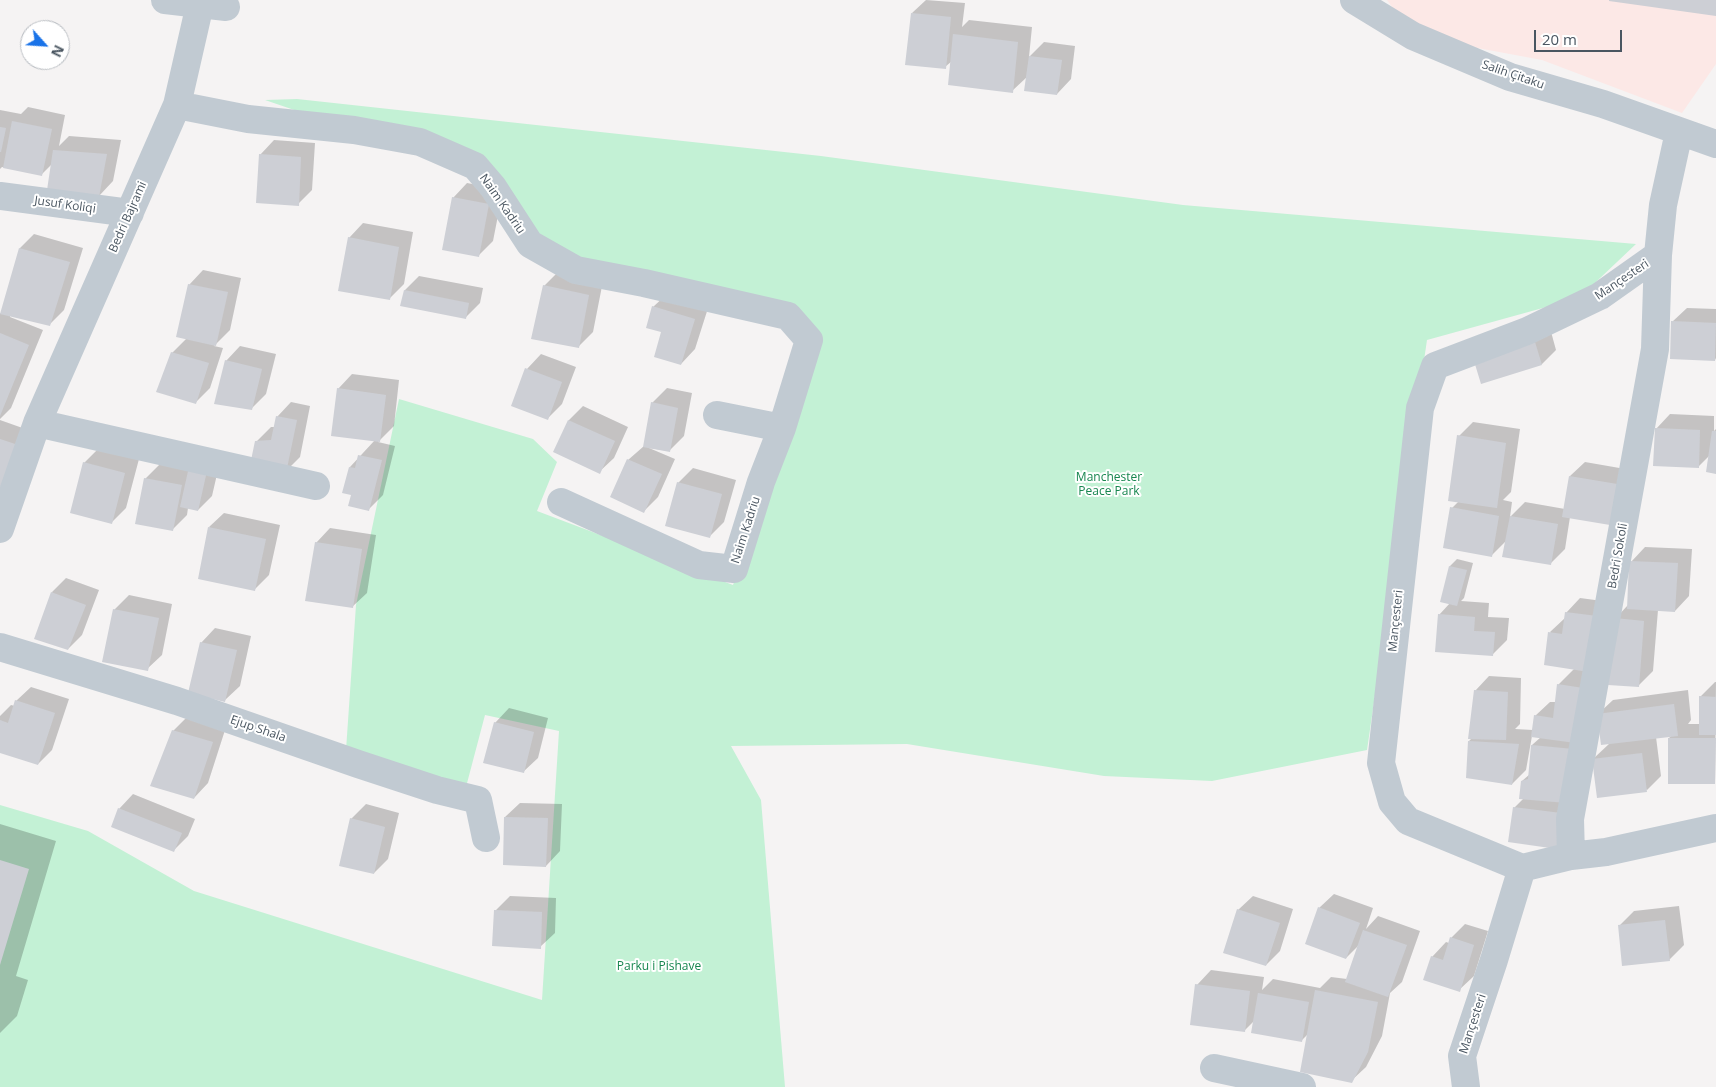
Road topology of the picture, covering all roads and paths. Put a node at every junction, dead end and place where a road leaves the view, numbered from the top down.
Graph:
1 (165, 0) edge
2 (1354, 0) edge
3 (209, 4) edge
4 (177, 105) junction
5 (1679, 132) junction
6 (1716, 144) edge
7 (0, 196) edge
8 (130, 214) junction
9 (1658, 256) junction
10 (717, 415) dead end
11 (37, 424) junction
12 (782, 428) junction
13 (316, 486) dead end
14 (561, 502) dead end
15 (0, 529) edge
16 (0, 647) edge
17 (1716, 828) edge
18 (486, 838) dead end
19 (1571, 856) junction
20 (1522, 868) junction
21 (1214, 1068) dead end
22 (1460, 1081) edge
23 (1302, 1087) edge

1 - 3 street
2 - 5 street, Salih Çitaku
3 - 4 street, Bedri Bajrami
4 - 8 street, Bedri Bajrami
4 - 12 street, Naim Kadriu
5 - 6 street, Salih Çitaku
5 - 9 street, Mançesteri
7 - 8 street, Jusuf Koliqi
8 - 11 street, Bedri Bajrami
9 - 19 street, Bedri Sokoli
9 - 20 street, Mançesteri
10 - 12 street
11 - 13 street
11 - 15 street, Bedri Bajrami
12 - 14 street, Naim Kadriu
16 - 18 street, Ejup Shala
17 - 19 street
19 - 20 street
20 - 22 street, Mançesteri
21 - 23 street

